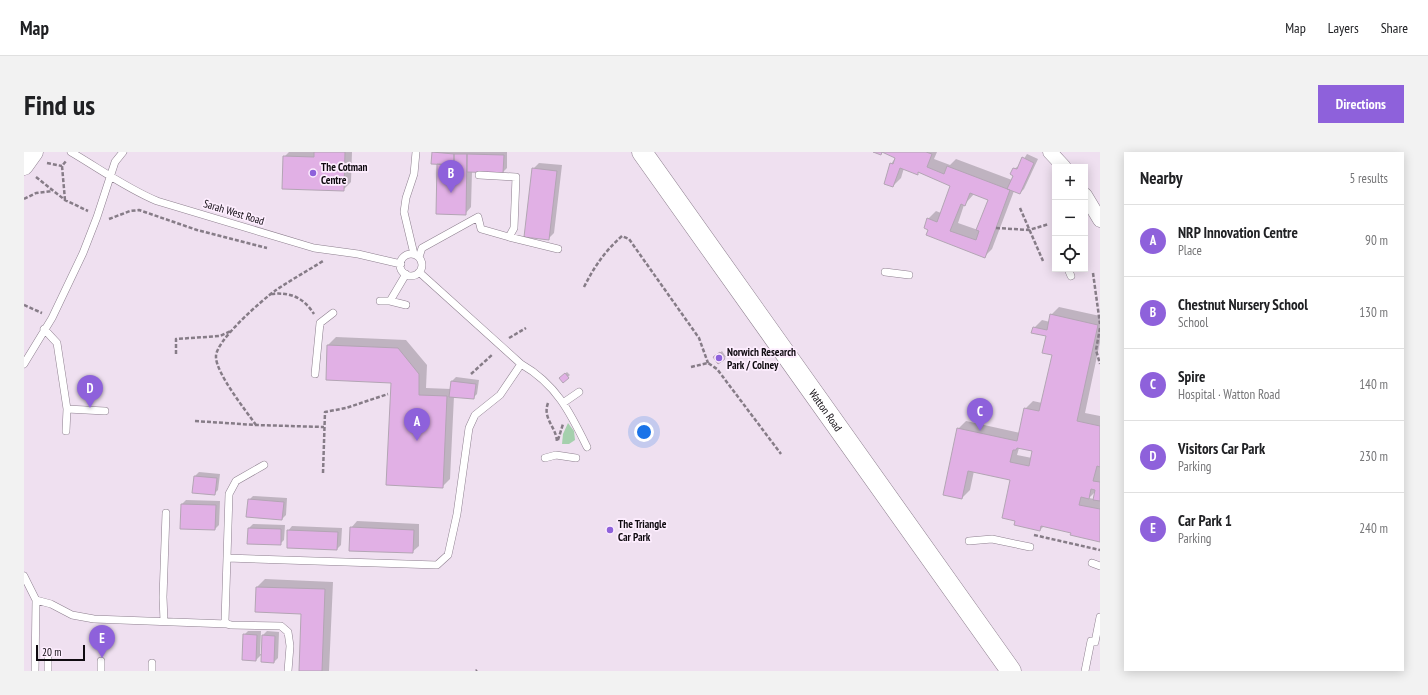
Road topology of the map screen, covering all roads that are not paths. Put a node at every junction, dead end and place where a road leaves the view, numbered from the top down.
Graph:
1 (34, 152) edge
2 (71, 152) edge
3 (123, 152) edge
4 (416, 152) edge
5 (642, 152) edge
6 (1050, 152) edge
7 (1061, 164) edge
8 (27, 170) edge
9 (479, 175) dead end
10 (109, 177) junction
11 (1088, 200) edge
12 (1100, 220) edge
13 (509, 237) junction
14 (558, 248) dead end
15 (417, 256) junction
16 (401, 264) junction
17 (419, 272) junction
18 (885, 272) dead end
19 (406, 274) junction
20 (909, 275) dead end
21 (380, 301) dead end
22 (390, 301) junction
23 (406, 305) dead end
24 (333, 313) dead end
25 (44, 329) junction
26 (24, 364) edge
27 (521, 364) junction
28 (314, 374) dead end
29 (579, 392) dead end
30 (563, 403) junction
31 (67, 410) junction
32 (105, 411) dead end
33 (66, 431) dead end
34 (587, 447) dead end
35 (545, 458) dead end
36 (576, 458) dead end
37 (264, 465) dead end
38 (166, 513) dead end
39 (969, 541) dead end
40 (1030, 547) road end
41 (227, 558) junction
42 (1092, 563) dead end
43 (1100, 566) edge
44 (24, 576) edge
45 (36, 600) junction
46 (1100, 617) edge
47 (164, 621) junction
48 (227, 624) junction
49 (48, 659) dead end
50 (101, 661) dead end
51 (152, 663) dead end
52 (1010, 670) edge
53 (34, 671) edge
54 (48, 671) edge
55 (100, 671) edge
56 (152, 671) edge
57 (288, 671) edge
58 (1085, 671) edge

1 - 8 street
2 - 10 lane, Sarah West Road
3 - 10 lane
4 - 15 lane
5 - 52 main road, Watton Road
6 - 7 street
9 - 13 lane
10 - 16 lane, Sarah West Road
10 - 25 lane
11 - 12 street
13 - 14 lane
13 - 15 lane
15 - 16 lane
15 - 17 lane
16 - 19 lane
17 - 19 lane
17 - 27 lane
18 - 20 lane
19 - 22 lane
21 - 22 lane
22 - 23 lane
24 - 28 lane
25 - 26 lane
25 - 31 lane
27 - 30 lane
27 - 41 lane
29 - 30 lane
30 - 34 lane
31 - 32 lane
31 - 33 lane
35 - 36 lane
37 - 41 lane
38 - 47 lane
39 - 40 lane
41 - 48 lane
42 - 43 lane
44 - 45 lane
45 - 47 lane
45 - 53 lane
46 - 58 lane
47 - 48 lane
48 - 57 lane
49 - 54 lane
50 - 55 lane
51 - 56 lane

